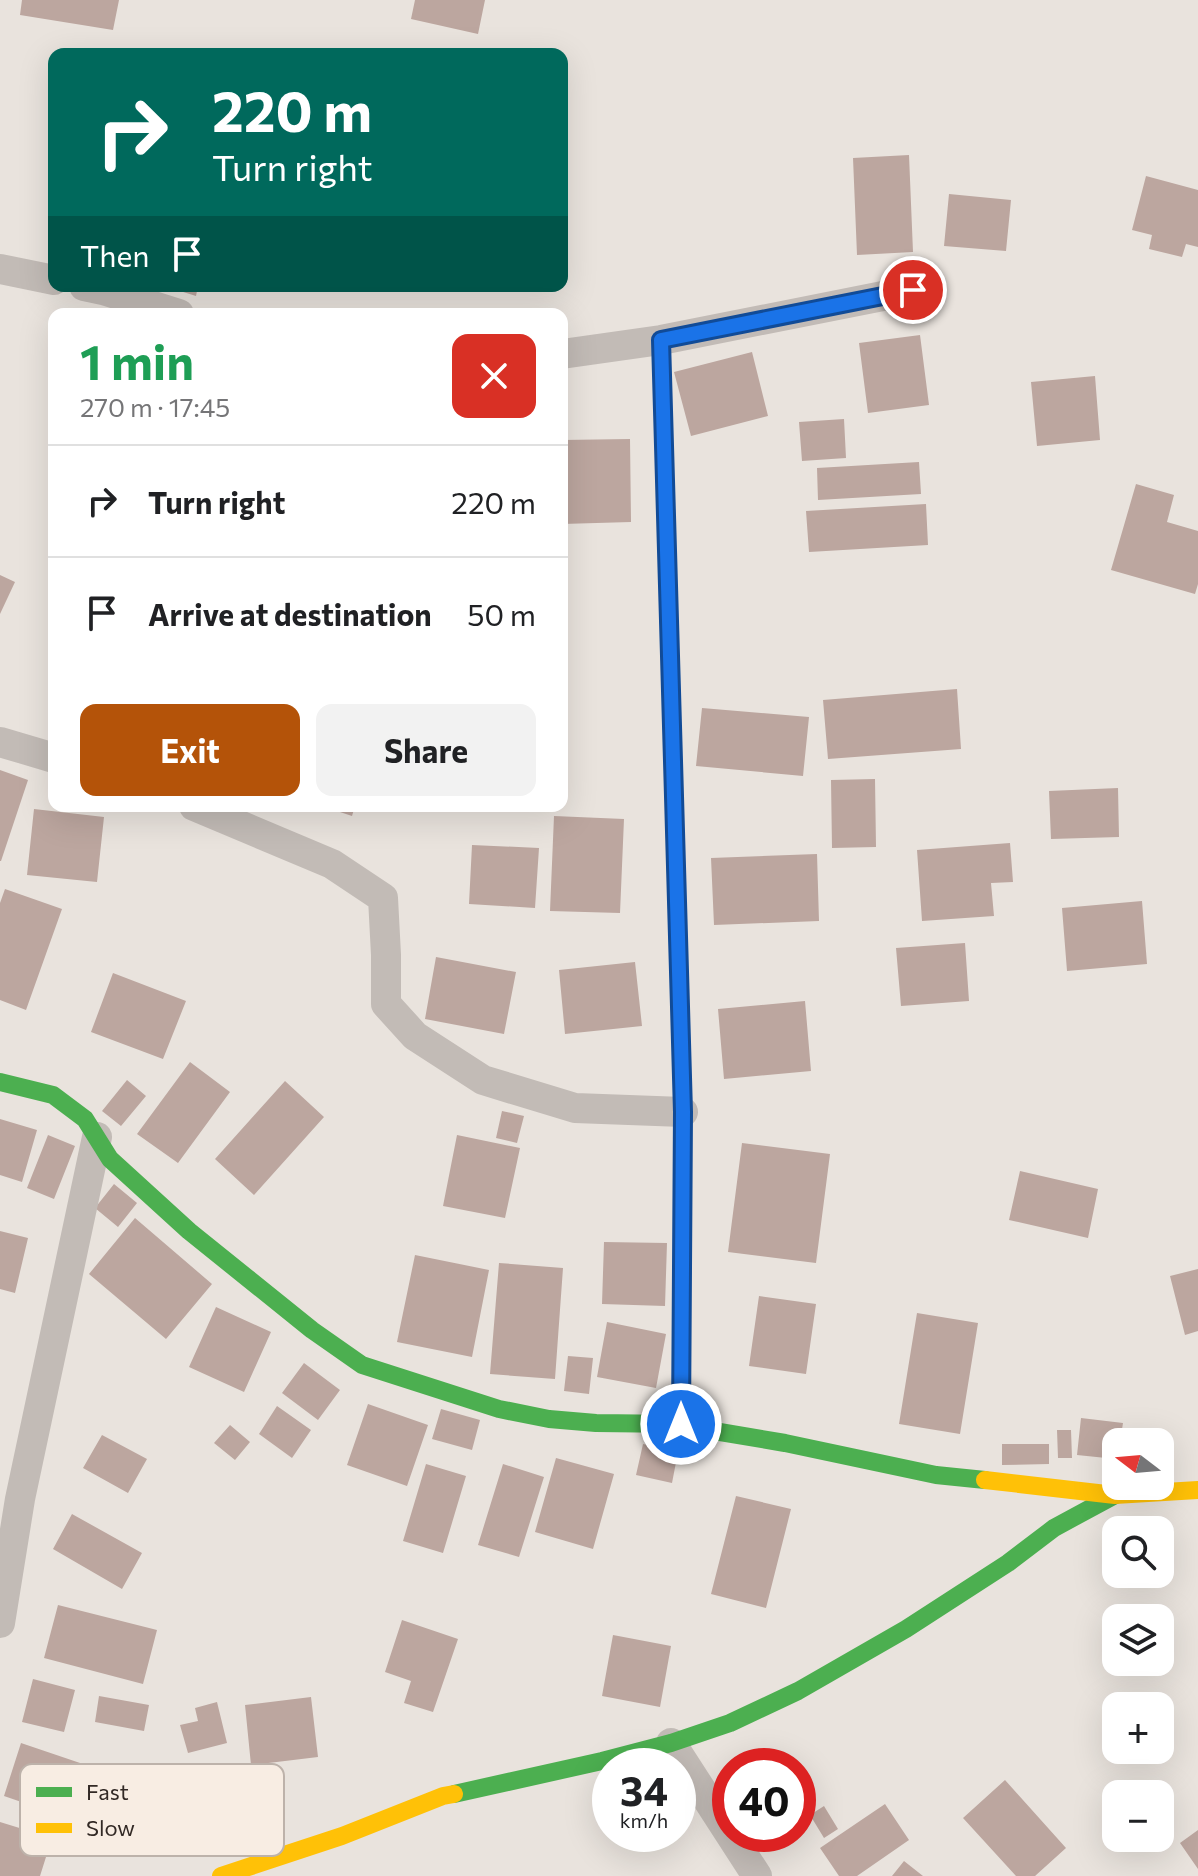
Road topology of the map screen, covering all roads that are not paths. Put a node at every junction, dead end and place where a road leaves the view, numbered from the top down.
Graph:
1 (0, 269) edge
2 (48, 279) edge
3 (913, 290) dead end
4 (109, 292) edge
5 (160, 308) edge
6 (661, 340) junction
7 (568, 353) edge
8 (0, 742) edge
9 (48, 756) edge
10 (208, 812) edge
11 (0, 1082) edge
12 (683, 1112) junction
13 (97, 1137) junction
14 (681, 1424) junction
15 (1198, 1490) edge
16 (1174, 1491) edge
17 (1102, 1494) edge
18 (1106, 1500) edge
19 (0, 1623) edge
20 (671, 1743) junction
21 (284, 1855) edge
22 (282, 1856) edge
23 (221, 1876) edge
24 (757, 1876) edge

1 - 2 street
3 - 6 street
4 - 5 street
6 - 7 street
6 - 12 street
8 - 9 street
10 - 12 street
11 - 13 street
12 - 14 street
13 - 14 street
13 - 19 street
14 - 17 street
15 - 16 street
18 - 20 street
20 - 21 street
20 - 24 street
22 - 23 street

